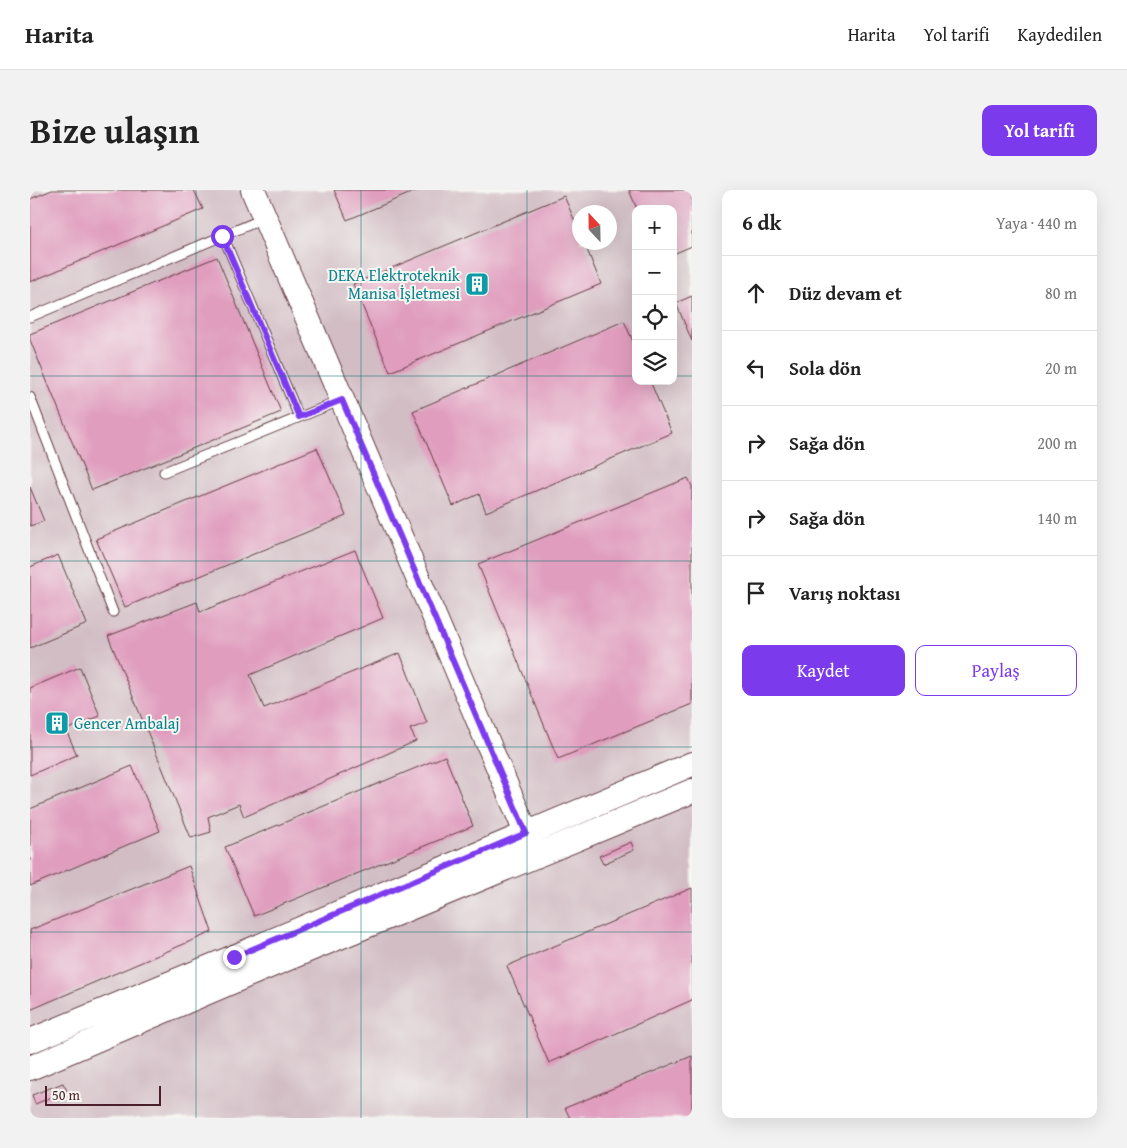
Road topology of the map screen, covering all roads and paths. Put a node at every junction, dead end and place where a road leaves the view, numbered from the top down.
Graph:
1 (253, 190) edge
2 (265, 218) junction
3 (222, 236) junction
4 (30, 317) edge
5 (30, 397) edge
6 (342, 400) junction
7 (299, 417) junction
8 (164, 472) dead end
9 (113, 612) dead end
10 (692, 764) edge
11 (692, 791) edge
12 (526, 833) junction
13 (536, 856) junction
14 (30, 1041) edge
15 (30, 1068) edge

1 - 2 street
2 - 3 lane
2 - 6 street
3 - 4 lane
3 - 7 lane
5 - 9 lane
6 - 7 lane
6 - 12 street
7 - 8 lane
10 - 12 street
11 - 13 street
12 - 13 street
12 - 14 street
13 - 15 street

